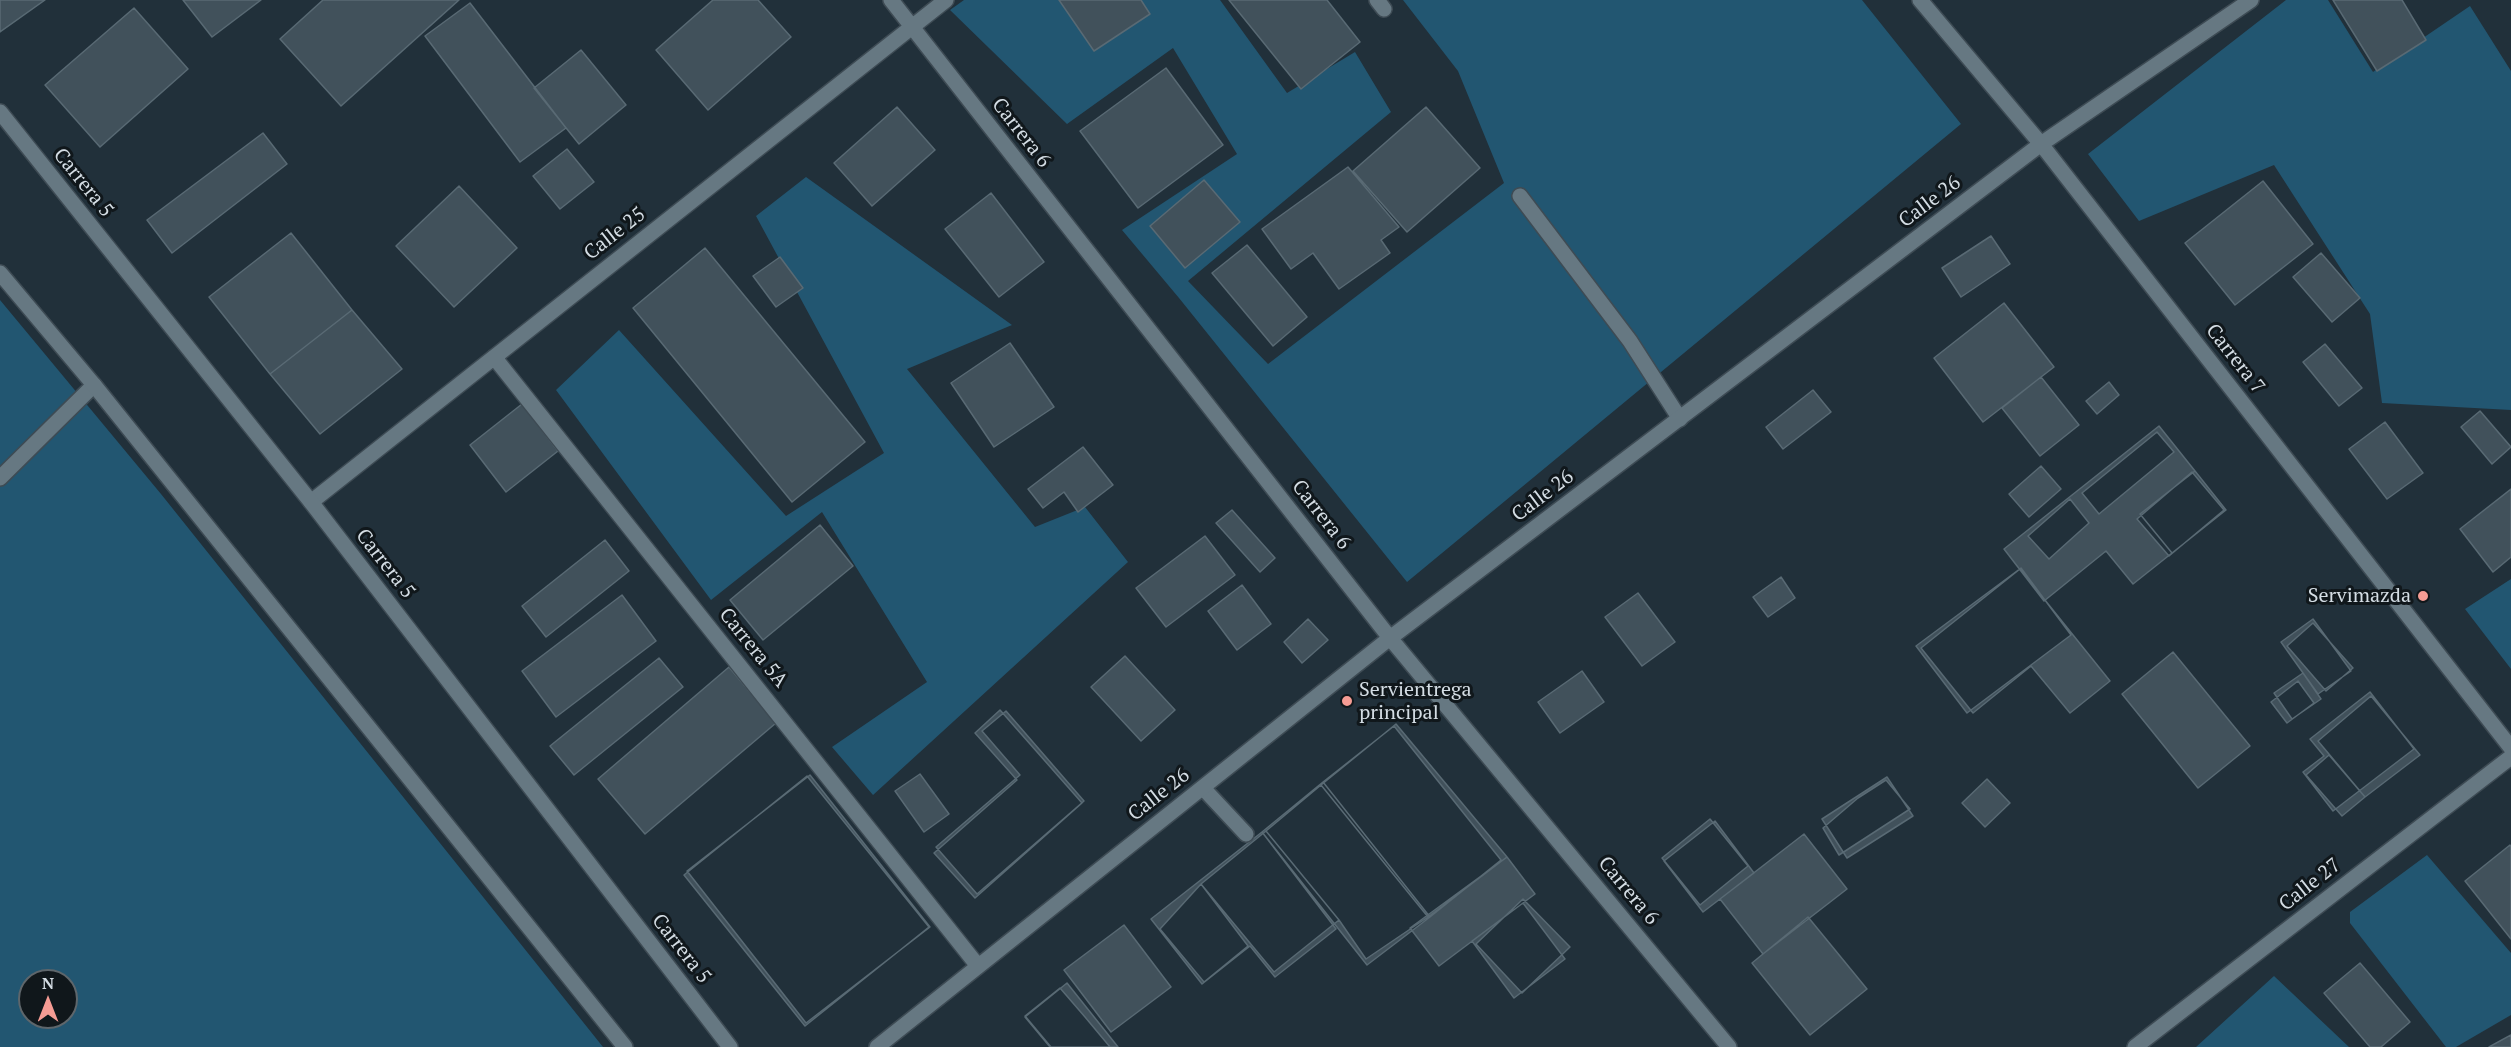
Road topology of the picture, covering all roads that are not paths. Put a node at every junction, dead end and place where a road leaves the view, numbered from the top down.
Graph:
1 (891, 0) edge
2 (946, 0) edge
3 (1920, 0) edge
4 (2251, 0) edge
5 (912, 27) junction
6 (0, 112) edge
7 (2041, 144) junction
8 (1520, 196) dead end
9 (0, 273) edge
10 (494, 357) junction
11 (94, 385) junction
12 (1680, 419) junction
13 (0, 478) edge
14 (311, 502) junction
15 (1390, 638) junction
16 (2511, 748) edge
17 (2511, 757) edge
18 (1203, 788) junction
19 (1246, 834) dead end
20 (978, 966) junction
21 (626, 1047) edge
22 (730, 1047) edge
23 (877, 1047) edge
24 (1729, 1047) edge
25 (2135, 1047) edge

1 - 5 street, Carrera 6
2 - 5 street, Calle 25
3 - 7 street, Carrera 7
4 - 7 street, Calle 26
5 - 10 street, Calle 25
5 - 15 street, Carrera 6
6 - 14 street, Carrera 5
7 - 12 street, Calle 26
7 - 16 street, Carrera 7
8 - 12 street
9 - 11 street
10 - 14 street, Calle 25
10 - 20 street, Carrera 5A
11 - 13 street
11 - 21 street
12 - 15 street, Calle 26
14 - 22 street, Carrera 5
15 - 18 street, Calle 26
15 - 24 street, Carrera 6
17 - 25 street, Calle 27
18 - 19 street
18 - 20 street, Calle 26
20 - 23 street, Calle 26

